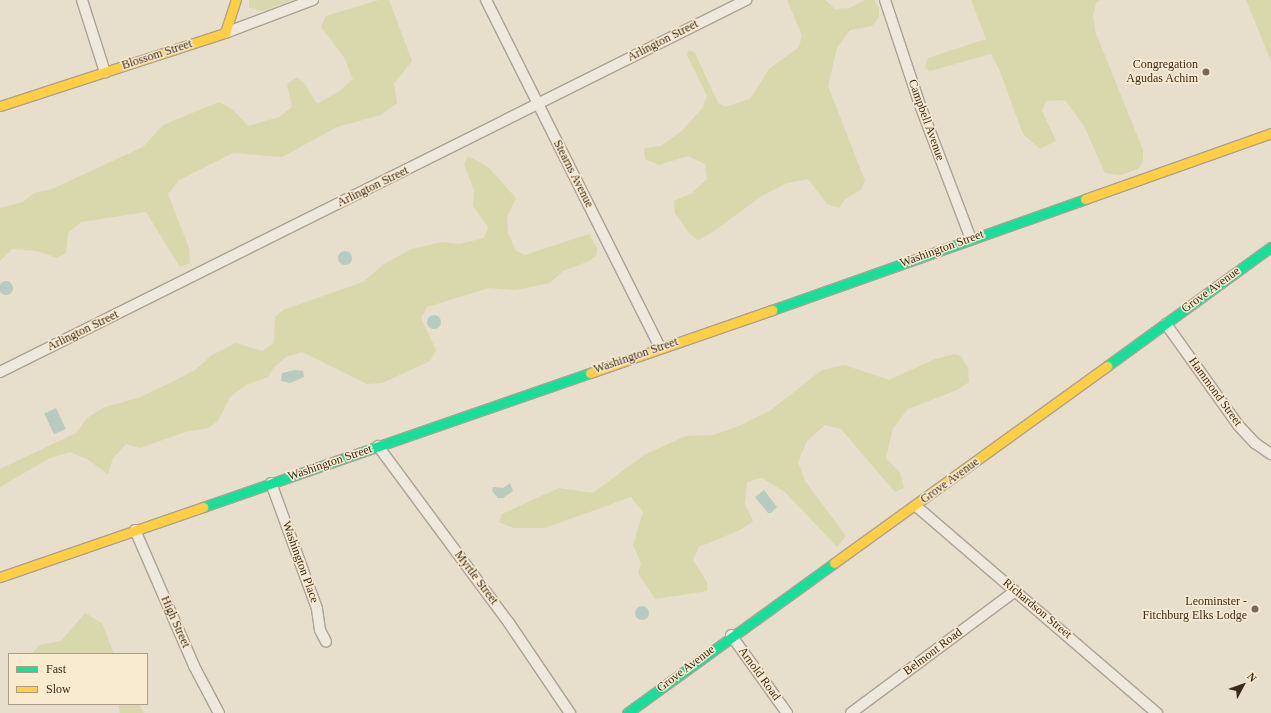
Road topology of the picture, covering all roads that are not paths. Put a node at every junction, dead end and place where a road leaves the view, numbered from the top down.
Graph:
1 (82, 0) edge
2 (236, 0) edge
3 (313, 0) edge
4 (486, 0) edge
5 (746, 0) edge
6 (885, 0) edge
7 (225, 33) junction
8 (105, 72) junction
9 (0, 106) edge
10 (538, 106) junction
11 (1271, 133) edge
12 (971, 239) junction
13 (1271, 247) edge
14 (1166, 324) junction
15 (660, 348) junction
16 (0, 372) edge
17 (378, 446) junction
18 (1271, 454) edge
19 (271, 483) junction
20 (916, 506) junction
21 (135, 530) junction
22 (0, 577) edge
23 (1015, 590) junction
24 (731, 635) junction
25 (326, 642) dead end
26 (219, 713) edge
27 (570, 713) edge
28 (627, 713) edge
29 (788, 713) edge
30 (851, 713) edge
31 (1157, 713) edge

1 - 8 street
2 - 7 street
3 - 7 street, Blossom Street
4 - 10 street, Stearns Avenue
5 - 10 street, Arlington Street
6 - 12 street, Campbell Avenue
7 - 8 street, Blossom Street
8 - 9 street, Blossom Street
10 - 15 street, Stearns Avenue
10 - 16 street, Arlington Street
11 - 12 street, Washington Street
12 - 15 street, Washington Street
13 - 14 street, Grove Avenue
14 - 18 street, Hammond Street
14 - 20 street, Grove Avenue
15 - 17 street, Washington Street
17 - 19 street, Washington Street
17 - 27 street, Myrtle Street
19 - 21 street, Washington Street
19 - 25 street, Washington Place
20 - 23 street, Richardson Street
20 - 24 street, Grove Avenue
21 - 22 street, Washington Street
21 - 26 street, High Street
23 - 30 street, Belmont Road
23 - 31 street, Richardson Street
24 - 28 street, Grove Avenue
24 - 29 street, Arnold Road

